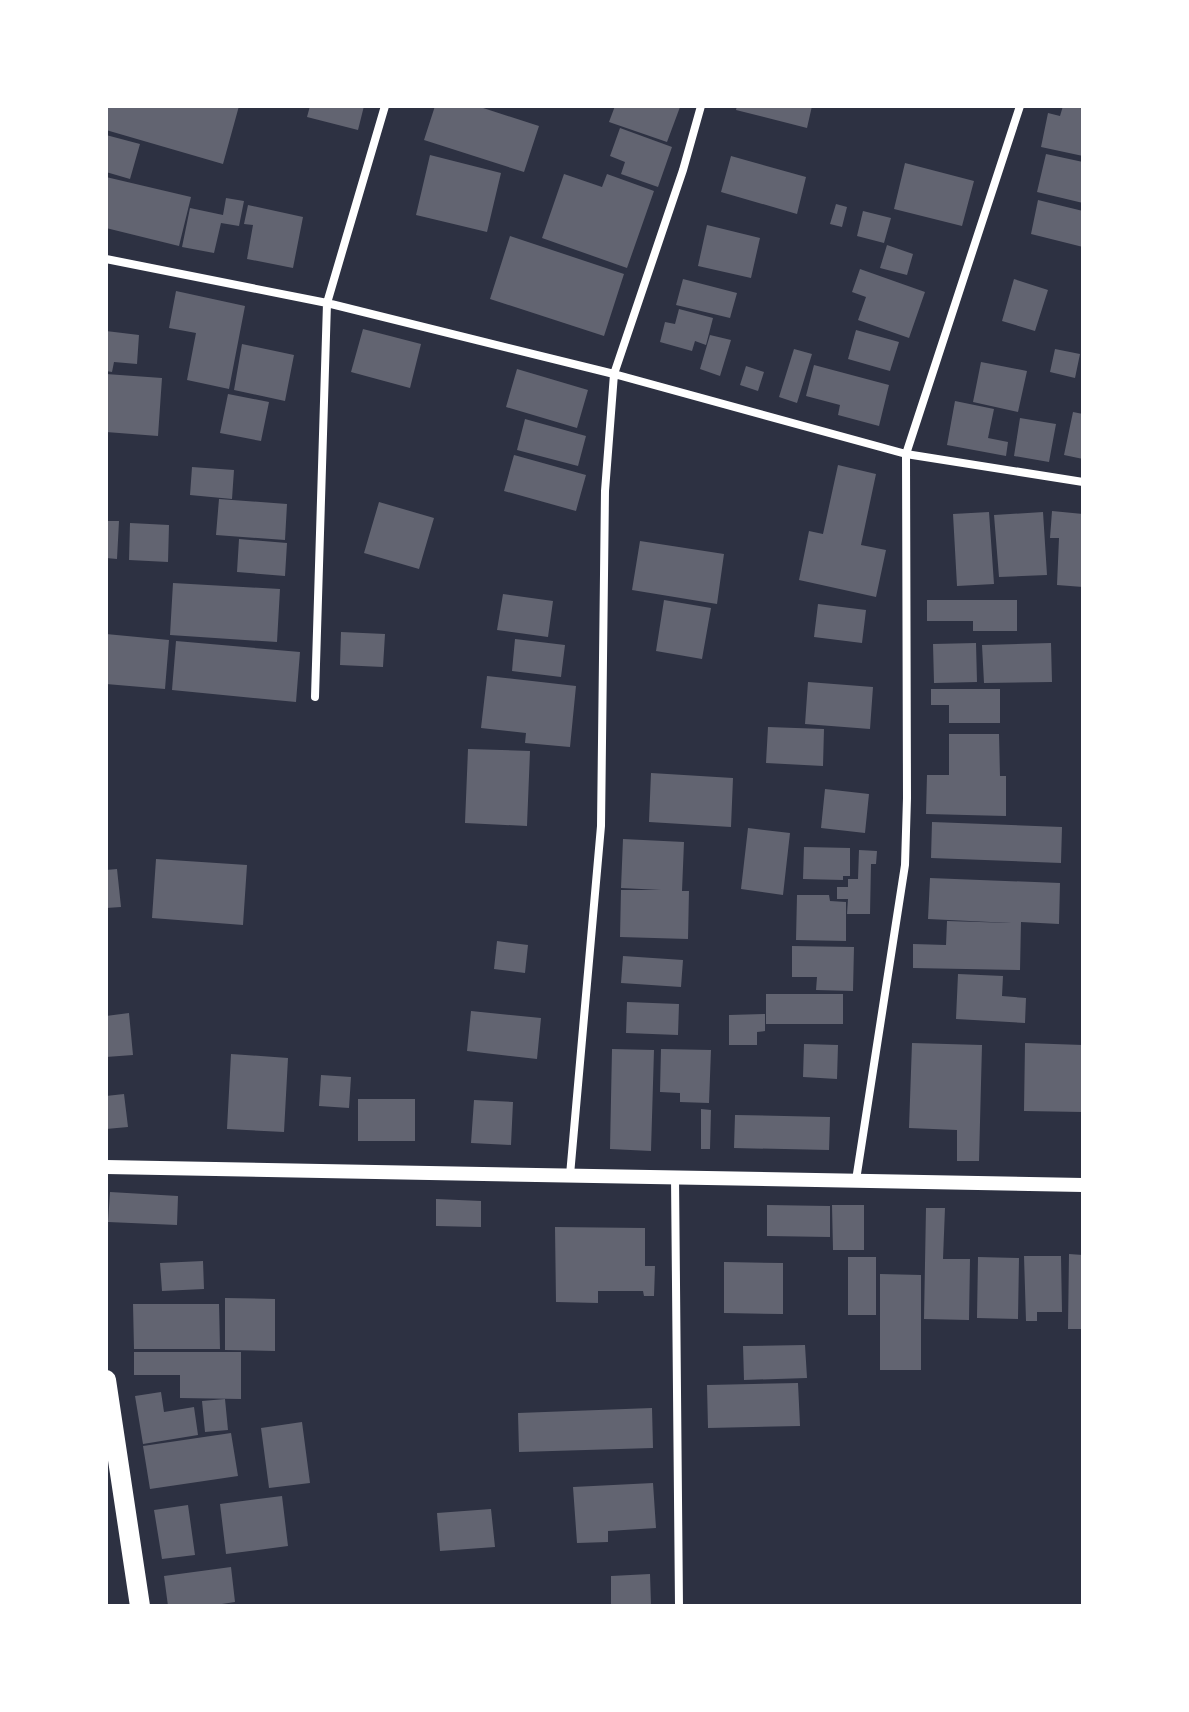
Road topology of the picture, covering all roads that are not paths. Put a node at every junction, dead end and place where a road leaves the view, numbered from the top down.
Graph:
1 (385, 106) edge
2 (701, 106) edge
3 (1020, 106) edge
4 (106, 259) edge
5 (327, 303) junction
6 (614, 374) junction
7 (906, 454) junction
8 (1083, 482) edge
9 (315, 697) dead end
10 (106, 1167) edge
11 (570, 1175) junction
12 (675, 1177) junction
13 (856, 1180) junction
14 (1083, 1185) edge
15 (106, 1380) edge
16 (140, 1606) edge
17 (679, 1606) edge

1 - 5 street
2 - 6 street
3 - 7 street
4 - 5 street
5 - 6 street
5 - 9 street
6 - 7 street
6 - 11 street
7 - 8 street
7 - 13 street
10 - 11 street
11 - 12 street
12 - 13 street
12 - 17 street
13 - 14 street
15 - 16 highway

